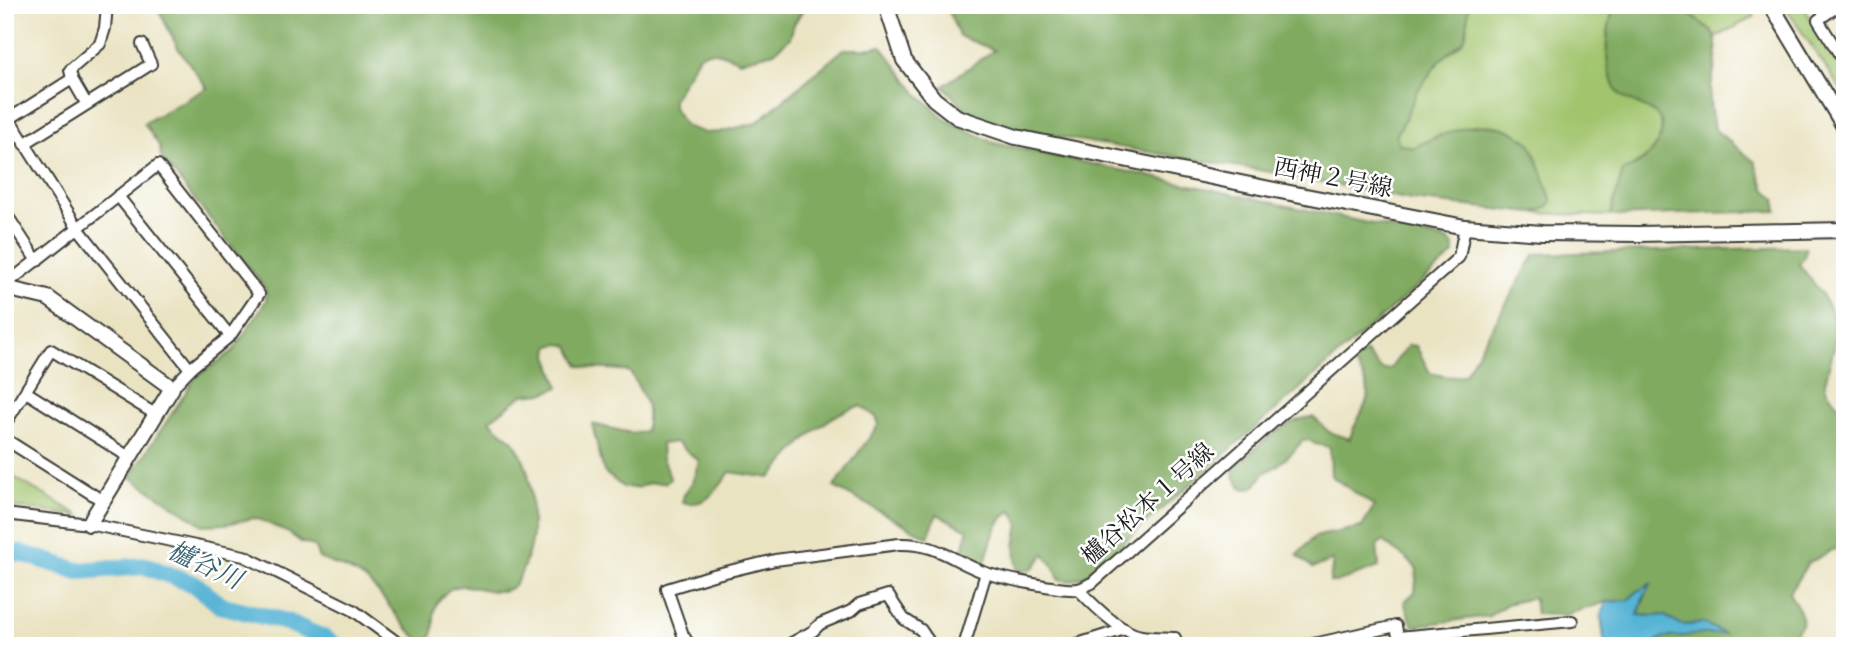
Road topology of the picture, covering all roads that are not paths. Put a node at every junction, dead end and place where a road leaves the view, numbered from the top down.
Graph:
1 (107, 5) edge
2 (886, 5) edge
3 (1771, 5) edge
4 (1839, 5) edge
5 (142, 44) dead end
6 (1845, 63) edge
7 (72, 79) junction
8 (86, 103) junction
9 (7, 116) edge
10 (1845, 128) edge
11 (24, 144) junction
12 (118, 196) junction
13 (5, 212) edge
14 (1465, 227) junction
15 (78, 228) junction
16 (1845, 230) edge
17 (37, 261) junction
18 (5, 286) edge
19 (230, 335) junction
20 (190, 369) junction
21 (172, 388) junction
22 (26, 392) junction
23 (155, 414) junction
24 (5, 424) edge
25 (5, 439) edge
26 (129, 457) junction
27 (103, 500) junction
28 (5, 514) edge
29 (89, 524) junction
30 (986, 573) junction
31 (1078, 589) junction
32 (1572, 621) dead end
33 (1125, 629) junction
34 (1398, 636) edge
35 (402, 646) edge
36 (690, 646) edge
37 (786, 646) edge
38 (932, 646) edge
39 (964, 646) edge
40 (1071, 646) edge
41 (1177, 646) edge
42 (1304, 646) edge

1 - 7 street
2 - 14 street, 西神２号線
3 - 10 street
4 - 6 street
5 - 8 street
7 - 8 street
7 - 9 street
8 - 11 street
9 - 11 street
11 - 15 street
12 - 15 street
12 - 19 street
12 - 19 street
13 - 17 street
14 - 16 street, 西神２号線
14 - 31 street, 櫨谷松本１号線
15 - 17 street
15 - 20 street
17 - 18 street
18 - 21 street
19 - 20 street
20 - 21 street
21 - 23 street
22 - 23 street
22 - 24 street
22 - 26 street
23 - 26 street
25 - 27 street
26 - 27 street
27 - 29 street
28 - 29 street
29 - 35 street
30 - 31 street, 櫨谷松本１号線
30 - 36 street, 櫨谷松本１号線
30 - 39 street
31 - 33 street
32 - 34 street
33 - 40 street
33 - 41 street
34 - 42 street
37 - 38 street

